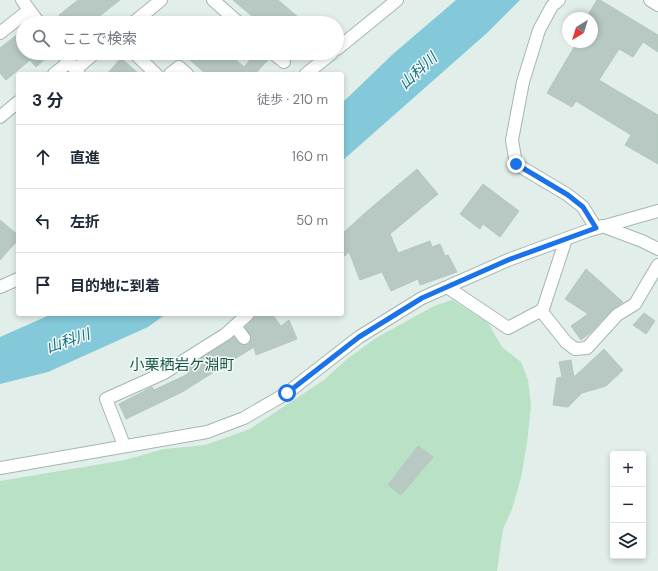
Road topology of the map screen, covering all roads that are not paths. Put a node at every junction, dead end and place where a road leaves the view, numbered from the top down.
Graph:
1 (162, 0) edge
2 (213, 0) edge
3 (397, 0) edge
4 (559, 0) edge
5 (650, 0) edge
6 (25, 5) edge
7 (658, 5) edge
8 (34, 16) edge
9 (142, 16) edge
10 (231, 16) edge
11 (0, 33) edge
12 (344, 43) edge
13 (81, 60) edge
14 (141, 60) edge
15 (282, 60) edge
16 (323, 60) edge
17 (284, 62) dead end
18 (71, 65) edge
19 (58, 72) edge
20 (154, 72) edge
21 (173, 72) edge
22 (185, 72) edge
23 (308, 72) edge
24 (16, 104) edge
25 (0, 117) edge
26 (658, 211) edge
27 (599, 227) junction
28 (566, 239) junction
29 (658, 249) edge
30 (658, 265) edge
31 (16, 280) edge
32 (0, 287) edge
33 (447, 287) junction
34 (542, 310) junction
35 (246, 316) edge
36 (235, 326) junction
37 (244, 338) dead end
38 (124, 445) junction
39 (0, 468) edge

1 - 9 street
2 - 10 street
3 - 12 street
4 - 27 street
5 - 7 street
6 - 8 street
6 - 11 street
13 - 18 street
14 - 20 street
15 - 17 street
16 - 23 street
18 - 19 street
21 - 22 street
24 - 25 street
26 - 27 street
27 - 28 street
27 - 29 street
28 - 33 street
28 - 34 street
30 - 34 street
31 - 32 street
33 - 34 street
33 - 38 street
35 - 36 street
36 - 37 street
36 - 38 street
38 - 39 street

